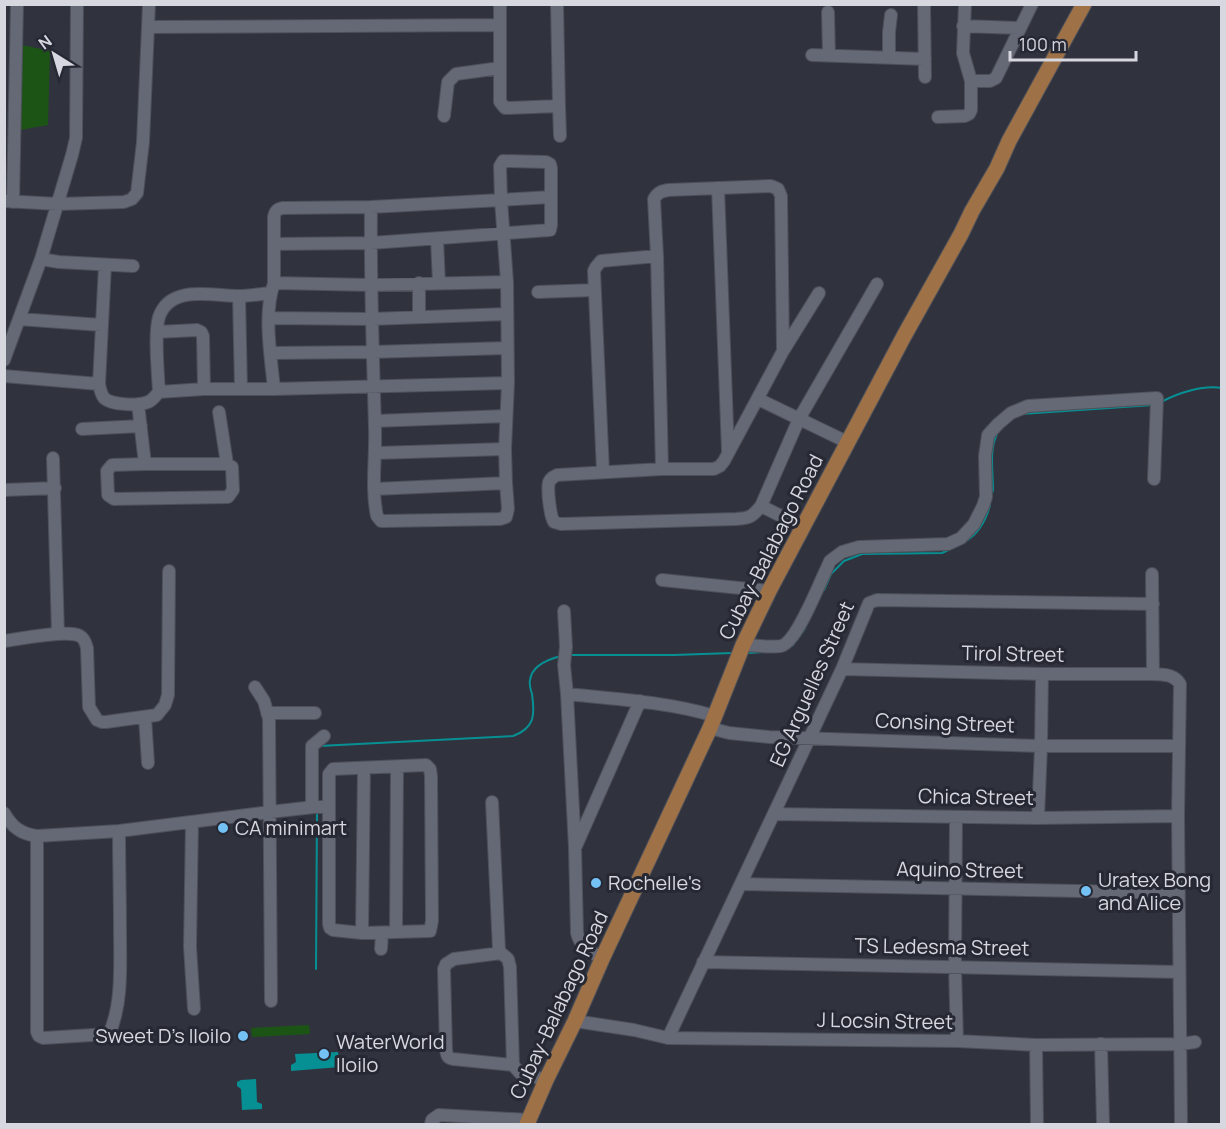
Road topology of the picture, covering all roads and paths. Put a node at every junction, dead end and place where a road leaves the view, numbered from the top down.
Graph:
1 (17, 4) edge
2 (77, 4) edge
3 (149, 4) edge
4 (500, 4) edge
5 (557, 4) edge
6 (924, 4) edge
7 (965, 4) edge
8 (1032, 4) edge
9 (1084, 4) edge
10 (828, 12) dead end
11 (891, 15) dead end
12 (500, 25) junction
13 (963, 26) junction
14 (148, 27) junction
15 (1020, 28) junction
16 (11, 33) edge
17 (812, 55) dead end
18 (829, 55) junction
19 (889, 57) junction
20 (925, 58) junction
21 (500, 68) junction
22 (925, 76) dead end
23 (971, 81) junction
24 (559, 106) junction
25 (444, 116) dead end
26 (938, 117) dead end
27 (560, 136) dead end
28 (718, 188) junction
29 (551, 197) junction
30 (501, 200) junction
31 (9, 201) edge
32 (58, 204) junction
33 (371, 207) junction
34 (503, 234) junction
35 (437, 239) junction
36 (371, 243) junction
37 (274, 244) junction
38 (657, 256) junction
39 (40, 259) junction
40 (105, 265) junction
41 (133, 266) dead end
42 (507, 282) junction
43 (419, 283) junction
44 (439, 284) junction
45 (877, 284) dead end
46 (371, 285) junction
47 (273, 288) junction
48 (595, 290) junction
49 (538, 292) dead end
50 (819, 293) dead end
51 (239, 296) junction
52 (507, 314) junction
53 (419, 317) junction
54 (269, 318) junction
55 (19, 319) junction
56 (371, 319) junction
57 (101, 325) junction
58 (157, 332) junction
59 (507, 348) junction
60 (783, 351) junction
61 (372, 352) junction
62 (270, 353) junction
63 (4, 360) edge
64 (4, 376) edge
65 (508, 382) junction
66 (99, 384) junction
67 (373, 385) junction
68 (204, 389) junction
69 (241, 389) junction
70 (274, 389) junction
71 (159, 392) junction
72 (758, 399) junction
73 (138, 404) junction
74 (219, 412) dead end
75 (506, 416) junction
76 (799, 419) junction
77 (375, 421) junction
78 (141, 426) junction
79 (82, 429) dead end
80 (847, 442) junction
81 (505, 449) junction
82 (376, 453) junction
83 (728, 453) junction
84 (53, 458) dead end
85 (145, 464) junction
86 (226, 464) junction
87 (662, 469) junction
88 (603, 472) junction
89 (1154, 479) dead end
90 (506, 483) junction
91 (55, 488) junction
92 (375, 489) junction
93 (4, 490) edge
94 (761, 506) junction
95 (803, 528) junction
96 (169, 572) dead end
97 (1152, 574) dead end
98 (663, 580) dead end
99 (769, 591) junction
100 (1153, 604) junction
101 (564, 611) dead end
102 (58, 634) junction
103 (4, 641) edge
104 (740, 654) junction
105 (842, 669) junction
106 (1042, 674) junction
107 (1153, 674) junction
108 (255, 687) dead end
109 (567, 694) junction
110 (640, 701) junction
111 (267, 713) junction
112 (315, 713) dead end
113 (145, 717) junction
114 (713, 722) junction
115 (324, 736) dead end
116 (809, 738) junction
117 (1041, 746) junction
118 (1179, 746) junction
119 (148, 764) dead end
120 (397, 767) junction
121 (364, 768) junction
122 (492, 802) dead end
123 (319, 807) junction
124 (270, 812) junction
125 (4, 813) edge
126 (774, 814) junction
127 (1178, 816) junction
128 (956, 817) junction
129 (1038, 818) junction
130 (192, 822) junction
131 (119, 831) junction
132 (37, 836) junction
133 (575, 848) junction
134 (741, 884) junction
135 (955, 890) junction
136 (1179, 893) junction
137 (396, 932) junction
138 (362, 933) junction
139 (382, 933) junction
140 (381, 949) dead end
141 (501, 953) junction
142 (602, 959) junction
143 (703, 962) junction
144 (955, 967) junction
145 (1179, 972) junction
146 (271, 1001) dead end
147 (194, 1009) dead end
148 (575, 1021) junction
149 (668, 1038) junction
150 (957, 1041) junction
151 (1195, 1042) dead end
152 (1101, 1044) junction
153 (1181, 1044) junction
154 (1036, 1045) junction
155 (513, 1065) junction
156 (546, 1080) junction
157 (528, 1122) edge
158 (431, 1125) edge
159 (1037, 1125) edge
160 (1103, 1125) edge
161 (1180, 1125) edge

1 - 16 street
2 - 32 street
3 - 14 street
4 - 12 street
5 - 24 street
6 - 20 street
7 - 13 street
8 - 15 street
9 - 80 main road, Cubay-Balabago Road
10 - 18 street
11 - 19 street
12 - 14 street
12 - 21 street
13 - 15 street
13 - 23 street
14 - 32 street
15 - 23 street
16 - 31 street
17 - 18 street
18 - 19 street
19 - 20 street
20 - 22 street
21 - 24 street
21 - 25 street
23 - 26 street
24 - 27 street
28 - 38 street
28 - 60 street
28 - 83 street
29 - 30 street
29 - 30 street
29 - 34 street
30 - 33 street
30 - 34 street
31 - 32 street
32 - 39 street
33 - 36 street
33 - 37 street
34 - 35 street
34 - 42 street
35 - 36 street
35 - 44 street
36 - 37 street
36 - 46 street
37 - 47 street
38 - 48 street
38 - 87 street
39 - 40 street
39 - 55 street
40 - 41 street
40 - 57 street
42 - 44 street
42 - 52 street
43 - 44 street
43 - 46 street
43 - 53 street
45 - 76 street
46 - 47 street
46 - 56 street
47 - 51 street
47 - 54 street
48 - 49 street
48 - 88 street
50 - 60 street
51 - 58 street
51 - 69 street
52 - 53 street
52 - 59 street
53 - 56 street
54 - 56 street
54 - 62 street
55 - 57 street
55 - 63 street
56 - 61 street
57 - 66 street
58 - 68 street
58 - 71 street
59 - 61 street
59 - 65 street
60 - 72 street
61 - 62 street
61 - 67 street
62 - 70 street
64 - 66 street
65 - 67 street
65 - 75 street
66 - 73 street
67 - 70 street
67 - 77 street
68 - 69 street
68 - 71 street
69 - 70 street
71 - 73 street
72 - 76 street
72 - 83 street
73 - 78 street
74 - 86 street
75 - 77 street
75 - 81 street
76 - 80 street
76 - 94 street
77 - 82 street
78 - 79 street
78 - 85 street
80 - 95 main road, Cubay-Balabago Road
81 - 82 street
81 - 90 street
82 - 92 street
83 - 87 street
84 - 91 street
85 - 86 street
85 - 86 street
87 - 88 street
88 - 94 street
89 - 104 street
90 - 92 street
90 - 92 street
91 - 93 street
91 - 102 street
94 - 95 street
95 - 99 main road, Cubay-Balabago Road
96 - 113 street
97 - 100 street
98 - 99 street
99 - 104 main road, Cubay-Balabago Road
100 - 105 street, EG Arguelles Street
100 - 107 street
101 - 109 street
102 - 103 street
102 - 113 street
104 - 114 main road, Cubay-Balabago Road
105 - 106 street, Tirol Street
105 - 116 street, EG Arguelles Street
106 - 107 street, Tirol Street
106 - 117 street
107 - 118 street, Tirol Street
108 - 111 street
109 - 110 street, Consing Street
109 - 133 street
110 - 114 street, Consing Street
110 - 133 street
111 - 112 street
111 - 124 street
113 - 119 street
114 - 116 street, Consing Street
114 - 142 main road, Cubay-Balabago Road
115 - 123 street
116 - 117 street, Consing Street
116 - 126 street, EG Arguelles Street
117 - 118 street, Consing Street
117 - 129 street
118 - 127 street
120 - 121 street
120 - 137 street
120 - 137 street
121 - 123 street
121 - 138 street
122 - 141 street
123 - 124 street
123 - 138 street
124 - 130 street
124 - 146 street
125 - 132 street
126 - 128 street, Chica Street
126 - 134 street, EG Arguelles Street
127 - 129 street, Chica Street
127 - 136 street
128 - 129 street, Chica Street
128 - 135 street
130 - 131 street
130 - 147 street
131 - 132 street
131 - 132 street
133 - 142 street
134 - 135 street, Aquino Street
134 - 143 street, EG Arguelles Street
135 - 136 street, Aquino Street
135 - 144 street
136 - 145 street
137 - 139 street
138 - 139 street
139 - 140 street
141 - 155 street
141 - 155 street
142 - 148 main road, Cubay-Balabago Road
143 - 144 street, TS Ledesma Street
143 - 149 street, EG Arguelles Street
144 - 145 street, TS Ledesma Street
144 - 150 street
145 - 153 street
148 - 149 street, J Locsin Street
148 - 156 main road, Cubay-Balabago Road
149 - 150 street, J Locsin Street
150 - 154 street, J Locsin Street
151 - 153 street, J Locsin Street
152 - 153 street, J Locsin Street
152 - 154 street, J Locsin Street
152 - 160 street
153 - 161 street
154 - 159 street
155 - 156 street
156 - 157 main road, Cubay-Balabago Road
157 - 158 street

